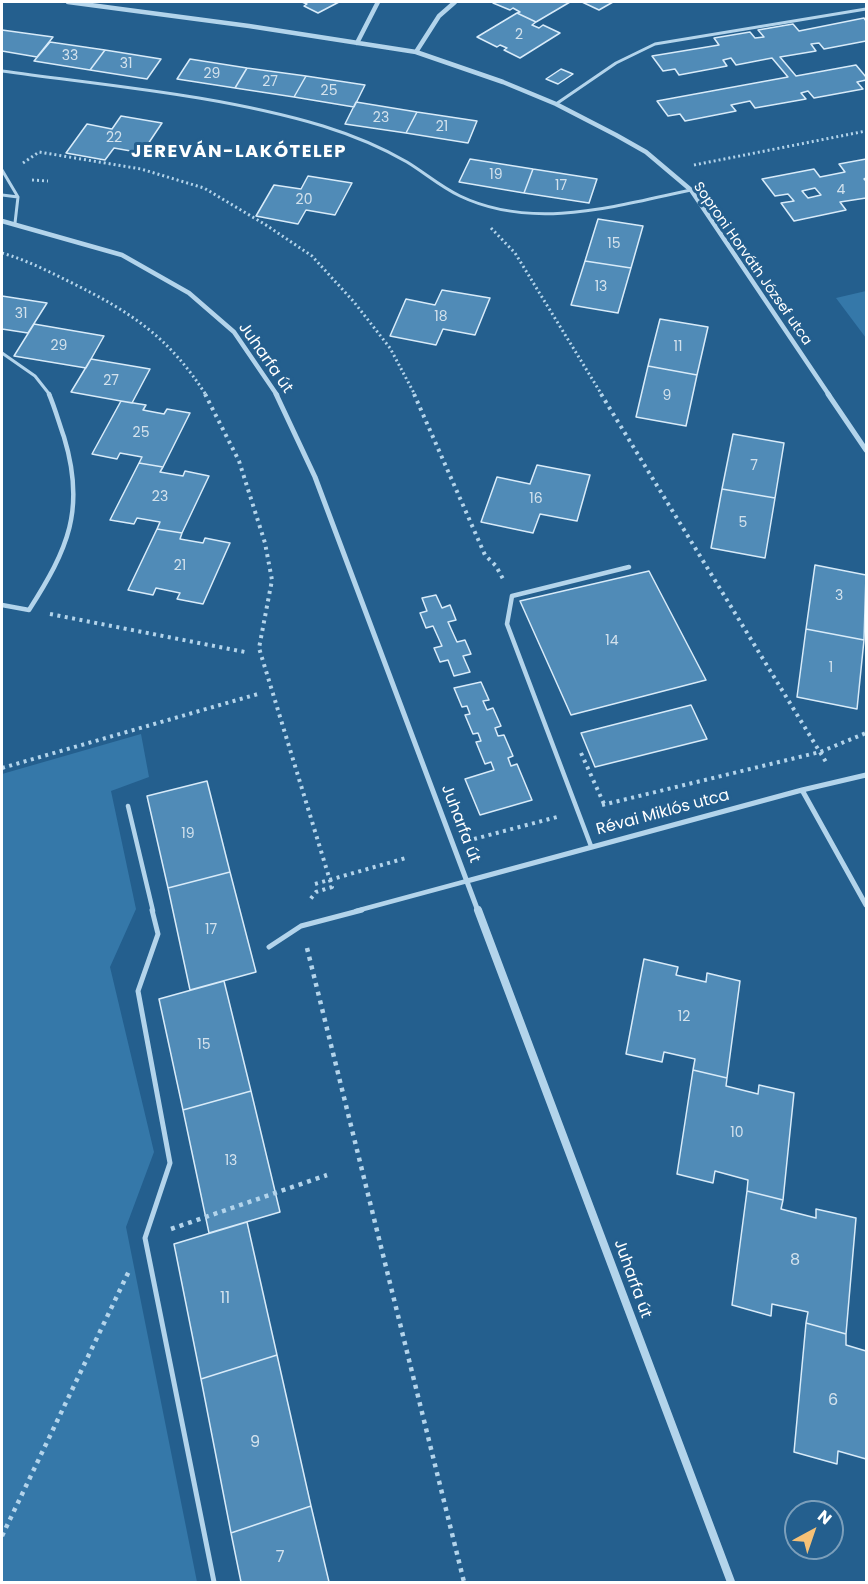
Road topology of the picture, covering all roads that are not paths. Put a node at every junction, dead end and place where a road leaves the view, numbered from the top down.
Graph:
1 (68, 2) edge
2 (378, 2) edge
3 (455, 2) edge
4 (867, 9) edge
5 (357, 43) junction
6 (416, 52) junction
7 (2, 71) edge
8 (556, 104) junction
9 (2, 170) edge
10 (691, 190) junction
11 (2, 195) edge
12 (18, 197) junction
13 (2, 221) edge
14 (15, 223) junction
15 (2, 353) edge
16 (867, 450) edge
17 (629, 567) dead end
18 (2, 605) edge
19 (867, 775) edge
20 (802, 790) junction
21 (128, 806) dead end
22 (591, 846) junction
23 (467, 881) junction
24 (867, 905) edge
25 (269, 947) dead end
26 (214, 1582) edge
27 (730, 1582) edge

1 - 5 street, Soproni Horváth József utca
2 - 5 street
3 - 6 street
4 - 8 lane
5 - 6 street, Soproni Horváth József utca
6 - 8 street, Soproni Horváth József utca
7 - 10 lane
8 - 10 street, Soproni Horváth József utca
9 - 12 lane
10 - 16 street, Soproni Horváth József utca
11 - 12 lane
12 - 14 lane
13 - 14 street, Juharfa út
14 - 23 street, Juharfa út
15 - 18 lane
17 - 22 lane
19 - 20 street, Révai Miklós utca
20 - 22 street, Révai Miklós utca
20 - 24 street
21 - 26 lane
22 - 23 street, Révai Miklós utca
23 - 25 lane
23 - 27 street, Juharfa út

